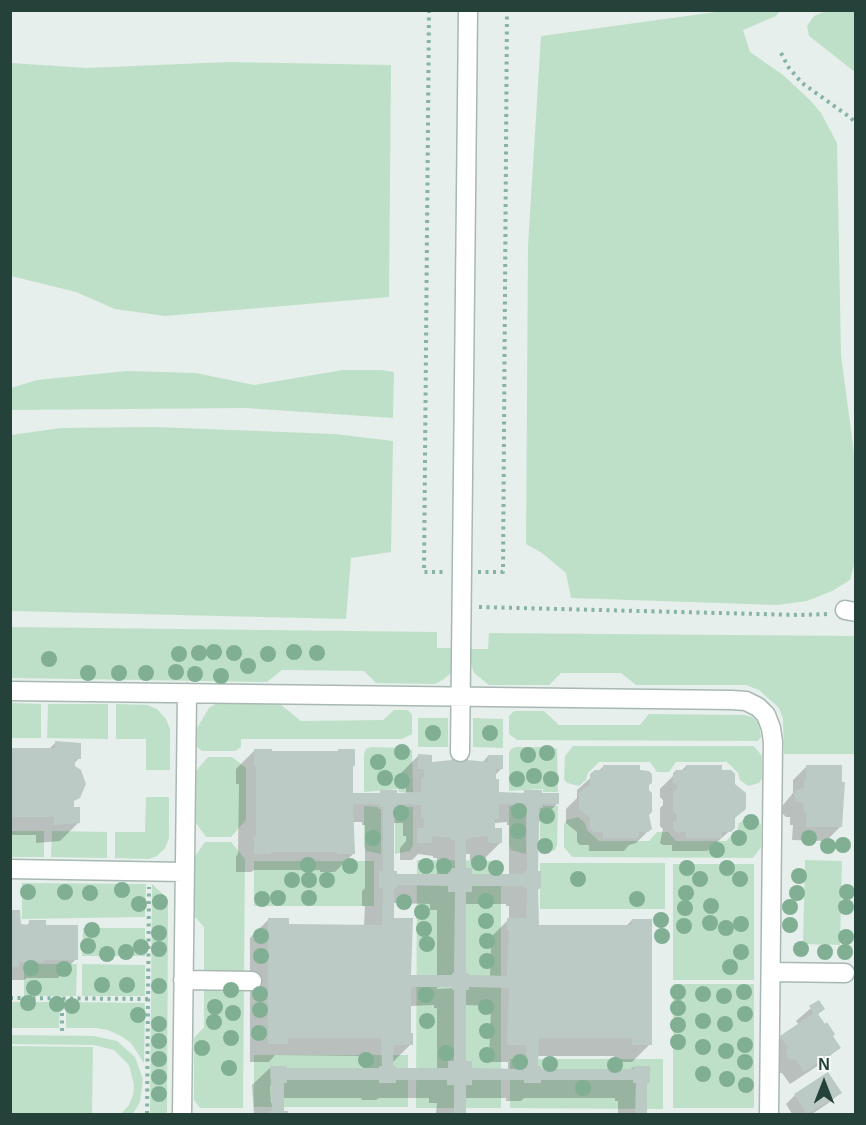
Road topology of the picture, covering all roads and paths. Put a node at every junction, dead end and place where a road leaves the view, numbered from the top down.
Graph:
1 (429, 10) edge
2 (468, 10) edge
3 (507, 10) edge
4 (781, 53) dead end
5 (855, 124) edge
6 (424, 572) dead end
7 (463, 572) junction
8 (463, 607) junction
9 (850, 611) edge
10 (10, 691) edge
11 (187, 693) junction
12 (460, 696) junction
13 (460, 752) dead end
14 (10, 869) edge
15 (149, 871) junction
16 (184, 872) junction
17 (771, 972) junction
18 (845, 973) dead end
19 (183, 980) junction
20 (252, 981) dead end
21 (10, 998) edge
22 (62, 998) junction
23 (148, 999) junction
24 (62, 1032) dead end
25 (147, 1114) edge
26 (182, 1114) edge
27 (770, 1114) edge

1 - 6 path
2 - 7 street
3 - 7 path
4 - 5 path
7 - 8 street
8 - 9 path
8 - 12 street
10 - 11 street
11 - 12 street
11 - 16 street
12 - 13 street
12 - 17 street
14 - 15 street
15 - 16 street
15 - 23 path
16 - 19 street
17 - 18 street
17 - 27 street
19 - 20 street
19 - 26 street
21 - 22 path
22 - 23 path
22 - 24 path
23 - 25 path

